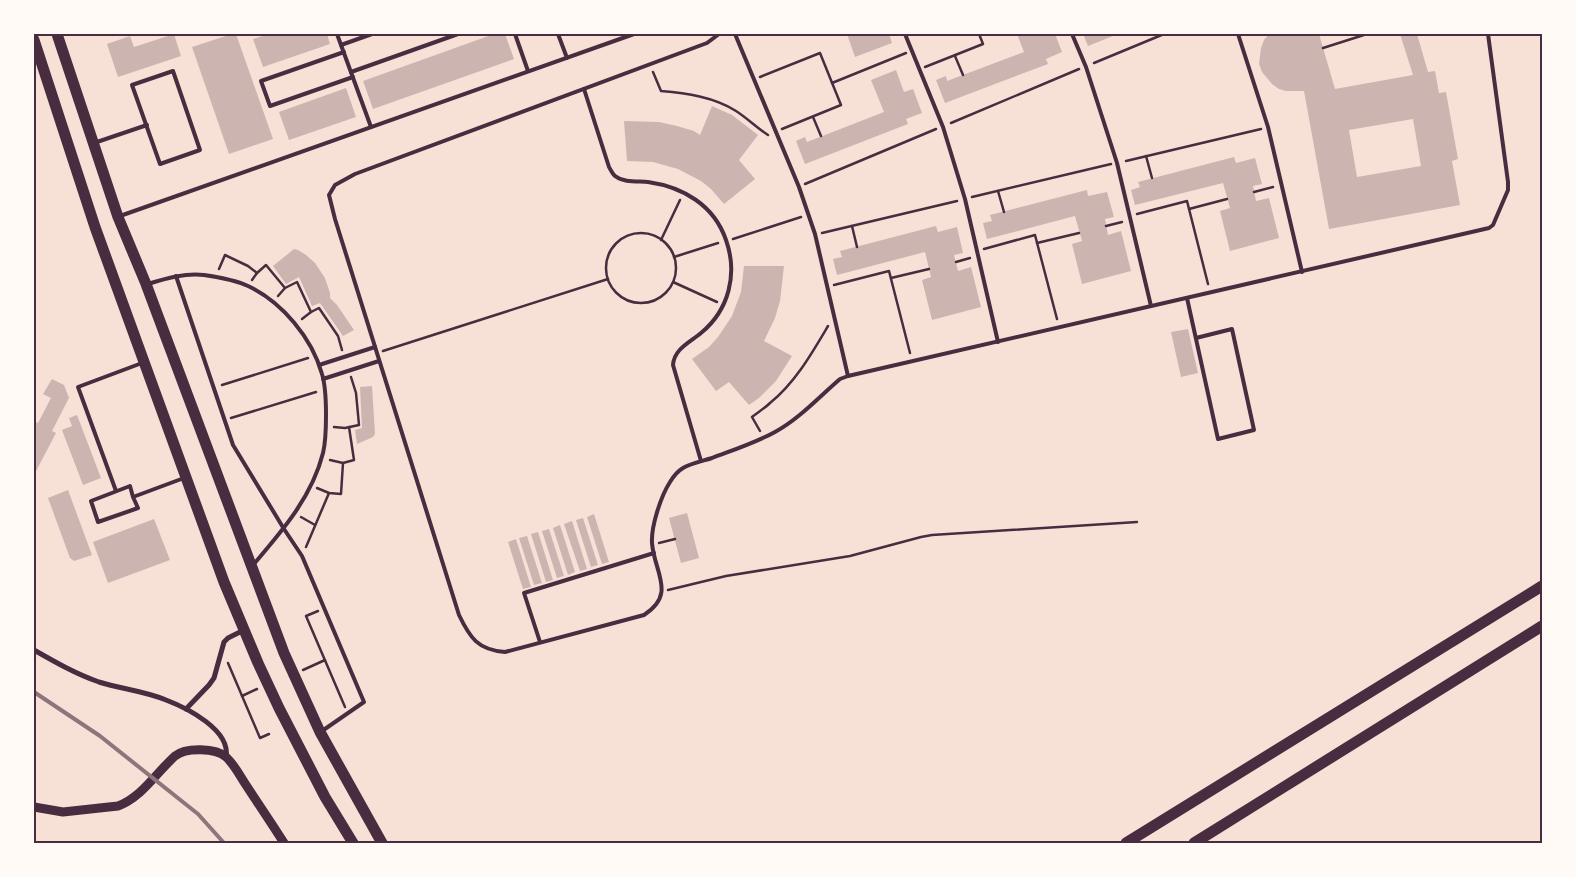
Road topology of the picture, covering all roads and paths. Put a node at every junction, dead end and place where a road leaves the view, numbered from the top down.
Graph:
1 (57, 34) edge
2 (338, 34) edge
3 (372, 34) edge
4 (458, 34) edge
5 (515, 34) edge
6 (558, 34) edge
7 (634, 34) edge
8 (719, 34) edge
9 (735, 34) edge
10 (904, 34) edge
11 (979, 34) edge
12 (1072, 34) edge
13 (1164, 34) edge
14 (1238, 34) edge
15 (1367, 34) edge
16 (1488, 34) edge
17 (34, 40) edge
18 (341, 45) junction
19 (1323, 48) dead end
20 (912, 51) junction
21 (344, 52) junction
22 (955, 55) junction
23 (566, 58) junction
24 (650, 64) junction
25 (1086, 66) junction
26 (920, 69) junction
27 (528, 71) junction
28 (351, 72) junction
29 (963, 75) dead end
30 (353, 77) junction
31 (754, 79) junction
32 (832, 83) junction
33 (584, 89) junction
34 (813, 116) junction
35 (147, 126) junction
36 (944, 126) junction
37 (371, 127) junction
38 (1268, 127) junction
39 (776, 131) junction
40 (821, 136) dead end
41 (93, 144) junction
42 (1146, 156) junction
43 (1118, 163) junction
44 (1152, 178) dead end
45 (1282, 185) junction
46 (800, 187) junction
47 (998, 191) junction
48 (684, 192) junction
49 (1254, 192) dead end
50 (965, 199) junction
51 (1227, 199) dead end
52 (1189, 209) junction
53 (1004, 212) dead end
54 (808, 214) junction
55 (118, 217) junction
56 (1130, 218) junction
57 (852, 226) junction
58 (1106, 226) dead end
59 (1079, 233) dead end
60 (815, 234) junction
61 (662, 240) junction
62 (726, 241) junction
63 (1037, 243) junction
64 (857, 246) dead end
65 (977, 250) junction
66 (978, 256) junction
67 (674, 258) junction
68 (956, 262) dead end
69 (929, 269) dead end
70 (1302, 272) junction
71 (257, 273) junction
72 (176, 276) junction
73 (216, 277) junction
74 (891, 278) junction
75 (608, 279) junction
76 (673, 282) junction
77 (146, 284) junction
78 (248, 286) junction
79 (828, 286) junction
80 (285, 288) junction
81 (1210, 293) junction
82 (1187, 298) junction
83 (273, 301) junction
84 (724, 306) junction
85 (1151, 306) junction
86 (311, 312) dead end
87 (834, 316) junction
88 (1059, 328) junction
89 (1196, 338) junction
90 (998, 342) junction
91 (375, 347) junction
92 (377, 353) junction
93 (315, 356) junction
94 (380, 361) junction
95 (912, 361) junction
96 (144, 363) junction
97 (319, 365) junction
98 (848, 376) junction
99 (323, 379) junction
100 (213, 387) junction
101 (325, 390) junction
102 (224, 420) junction
103 (349, 427) dead end
104 (764, 437) junction
105 (321, 458) junction
106 (701, 461) junction
107 (343, 463) junction
108 (186, 478) junction
109 (311, 486) junction
110 (116, 492) junction
111 (328, 493) junction
112 (133, 497) junction
113 (295, 513) junction
114 (1137, 522) dead end
115 (315, 524) junction
116 (284, 529) junction
117 (675, 539) dead end
118 (652, 545) junction
119 (654, 553) junction
120 (302, 556) junction
121 (252, 567) junction
122 (1542, 586) edge
123 (662, 591) junction
124 (324, 608) junction
125 (1542, 626) edge
126 (244, 630) junction
127 (540, 642) junction
128 (34, 650) edge
129 (228, 662) dead end
130 (186, 709) junction
131 (348, 714) junction
132 (320, 732) junction
133 (269, 734) dead end
134 (226, 757) junction
135 (34, 807) edge
136 (284, 843) edge
137 (353, 843) edge
138 (382, 843) edge
139 (1126, 843) edge
140 (1194, 843) edge

1 - 41 main road
2 - 18 lane
3 - 18 lane
4 - 28 lane
5 - 27 lane
6 - 23 lane
7 - 23 lane
8 - 24 lane
9 - 31 lane
10 - 20 lane
11 - 22 path
12 - 25 lane
13 - 25 path
14 - 38 lane
15 - 19 path
16 - 70 lane
17 - 96 main road
18 - 21 lane
20 - 26 lane
20 - 32 path
21 - 28 lane
21 - 30 lane
22 - 26 path
22 - 29 path
23 - 27 lane
24 - 33 lane
24 - 39 path
25 - 36 path
25 - 43 lane
26 - 36 lane
27 - 37 lane
28 - 30 lane
30 - 37 lane
31 - 32 path
31 - 39 lane
32 - 34 path
33 - 48 lane
33 - 91 lane
34 - 39 path
34 - 40 path
35 - 35 lane
35 - 41 lane
36 - 46 path
36 - 50 lane
37 - 55 lane
38 - 42 path
38 - 45 lane
39 - 46 lane
41 - 55 main road
42 - 43 path
42 - 44 path
43 - 47 path
43 - 56 lane
45 - 49 path
45 - 70 lane
46 - 54 lane
47 - 50 path
47 - 53 path
48 - 61 path
48 - 62 lane
50 - 57 path
50 - 65 lane
51 - 52 path
52 - 56 path
52 - 81 path
54 - 60 lane
54 - 62 path
55 - 77 main road
56 - 58 path
56 - 85 lane
57 - 60 path
57 - 64 path
59 - 63 path
60 - 79 lane
61 - 67 path
61 - 75 path
62 - 67 path
62 - 84 lane
63 - 65 path
63 - 88 path
65 - 66 lane
66 - 68 path
66 - 90 lane
67 - 76 path
69 - 74 path
70 - 81 lane
71 - 73 path
71 - 78 path
71 - 80 path
72 - 73 lane
72 - 77 lane
72 - 100 lane
73 - 78 lane
74 - 79 path
74 - 95 path
75 - 76 path
75 - 92 path
76 - 84 path
77 - 121 main road
78 - 83 lane
79 - 87 lane
80 - 83 path
80 - 86 path
81 - 82 lane
82 - 85 lane
82 - 89 lane
83 - 93 lane
84 - 106 lane
85 - 88 lane
87 - 98 lane
87 - 104 path
88 - 90 lane
89 - 89 lane
90 - 95 lane
91 - 92 lane
91 - 97 lane
92 - 94 lane
93 - 97 lane
93 - 100 path
94 - 99 lane
94 - 127 lane
95 - 98 lane
96 - 108 main road
96 - 110 lane
97 - 99 lane
98 - 104 lane
99 - 101 lane
100 - 102 lane
101 - 102 path
101 - 105 lane
102 - 116 lane
103 - 107 path
104 - 106 lane
105 - 107 path
105 - 109 lane
106 - 118 lane
107 - 111 path
108 - 112 lane
108 - 126 main road
109 - 111 path
109 - 113 lane
110 - 112 lane
110 - 112 lane
111 - 115 path
113 - 115 path
113 - 116 lane
114 - 123 path
115 - 120 path
116 - 120 lane
116 - 121 lane
117 - 118 path
118 - 119 lane
119 - 123 lane
119 - 127 lane
120 - 124 lane
121 - 132 main road
122 - 139 main road
123 - 127 lane
124 - 131 lane
124 - 131 path
125 - 140 main road
126 - 130 street
126 - 137 main road
128 - 130 street
129 - 133 path
130 - 134 street
131 - 132 lane
132 - 138 main road
134 - 135 street
134 - 136 street

